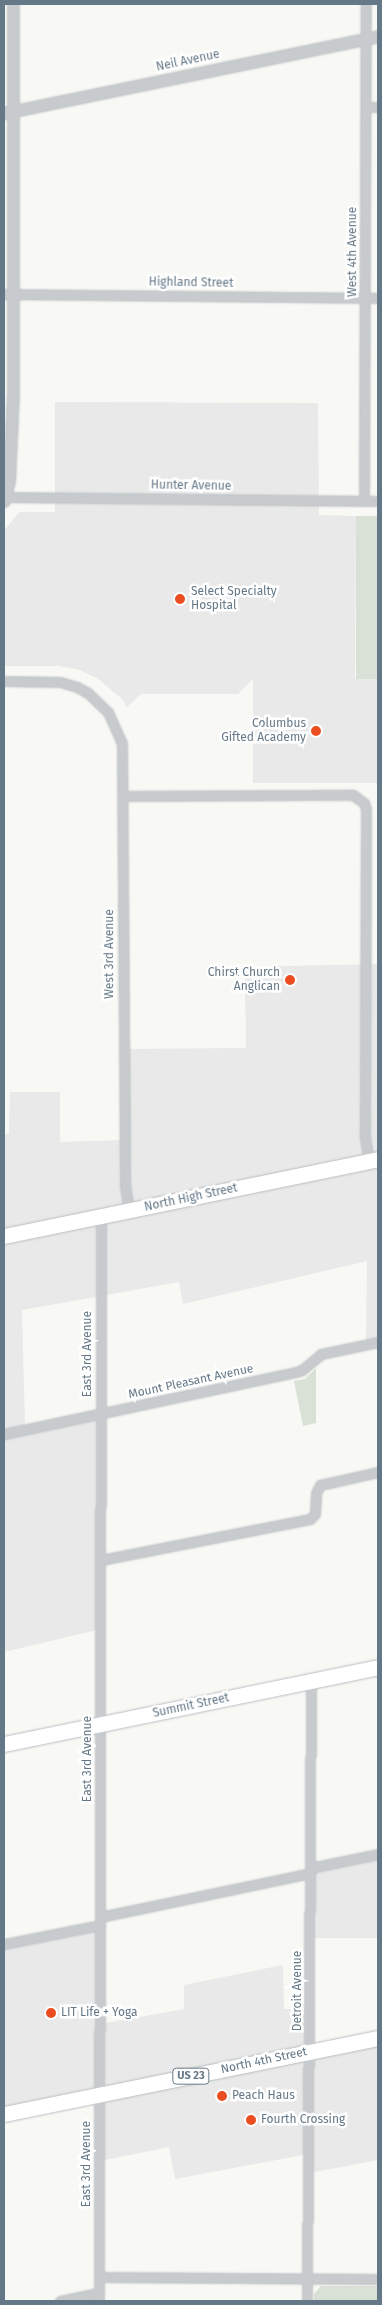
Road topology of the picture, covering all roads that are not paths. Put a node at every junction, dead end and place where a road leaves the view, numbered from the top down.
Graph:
1 (13, 4) edge
2 (366, 4) edge
3 (378, 36) edge
4 (366, 39) junction
5 (366, 107) junction
6 (378, 107) edge
7 (8, 113) edge
8 (8, 294) edge
9 (365, 298) junction
10 (378, 298) edge
11 (4, 498) edge
12 (364, 501) junction
13 (378, 501) edge
14 (4, 681) edge
15 (124, 796) junction
16 (374, 1160) edge
17 (129, 1211) junction
18 (101, 1217) junction
19 (4, 1236) edge
20 (378, 1342) edge
21 (101, 1414) junction
22 (4, 1434) edge
23 (378, 1472) edge
24 (101, 1560) junction
25 (378, 1667) edge
26 (311, 1681) junction
27 (100, 1724) junction
28 (4, 1744) edge
29 (378, 1854) edge
30 (310, 1871) junction
31 (100, 1921) junction
32 (4, 1944) edge
33 (378, 2038) edge
34 (310, 2052) junction
35 (100, 2094) junction
36 (4, 2114) edge
37 (100, 2277) junction
38 (307, 2278) junction
39 (378, 2279) edge
40 (99, 2297) edge
41 (60, 2301) edge
42 (307, 2301) edge

1 - 7 street
2 - 4 street, West 4th Avenue
3 - 4 street, Neil Avenue
4 - 5 street, West 4th Avenue
4 - 7 street, Neil Avenue
5 - 6 street
5 - 9 street, West 4th Avenue
7 - 8 street
8 - 9 street, Highland Street
8 - 11 street
9 - 10 street, Highland Street
9 - 12 street, West 4th Avenue
11 - 12 street, Hunter Avenue
12 - 13 street, Hunter Avenue
14 - 15 street, West 3rd Avenue
15 - 16 street
15 - 17 street, West 3rd Avenue
16 - 17 main road, North High Street
17 - 18 main road, North High Street
18 - 19 main road, North High Street
18 - 21 street, East 3rd Avenue
20 - 21 street, Mount Pleasant Avenue
21 - 22 street, Mount Pleasant Avenue
21 - 24 street, East 3rd Avenue
23 - 24 street
24 - 27 street, East 3rd Avenue
25 - 26 main road, Summit Street
26 - 27 main road, Summit Street
26 - 30 street, Detroit Avenue
27 - 28 main road, Summit Street
27 - 31 street, East 3rd Avenue
29 - 30 street
30 - 31 street
30 - 34 street, Detroit Avenue
31 - 32 street
31 - 35 street, East 3rd Avenue
33 - 34 main road, North 4th Street / US 23
34 - 35 main road, North 4th Street / US 23
34 - 38 street, Detroit Avenue
35 - 36 main road, North 4th Street / US 23
35 - 37 street, East 3rd Avenue
37 - 38 street
37 - 40 street, East 3rd Avenue
38 - 39 street
38 - 42 street, Detroit Avenue
40 - 41 street

